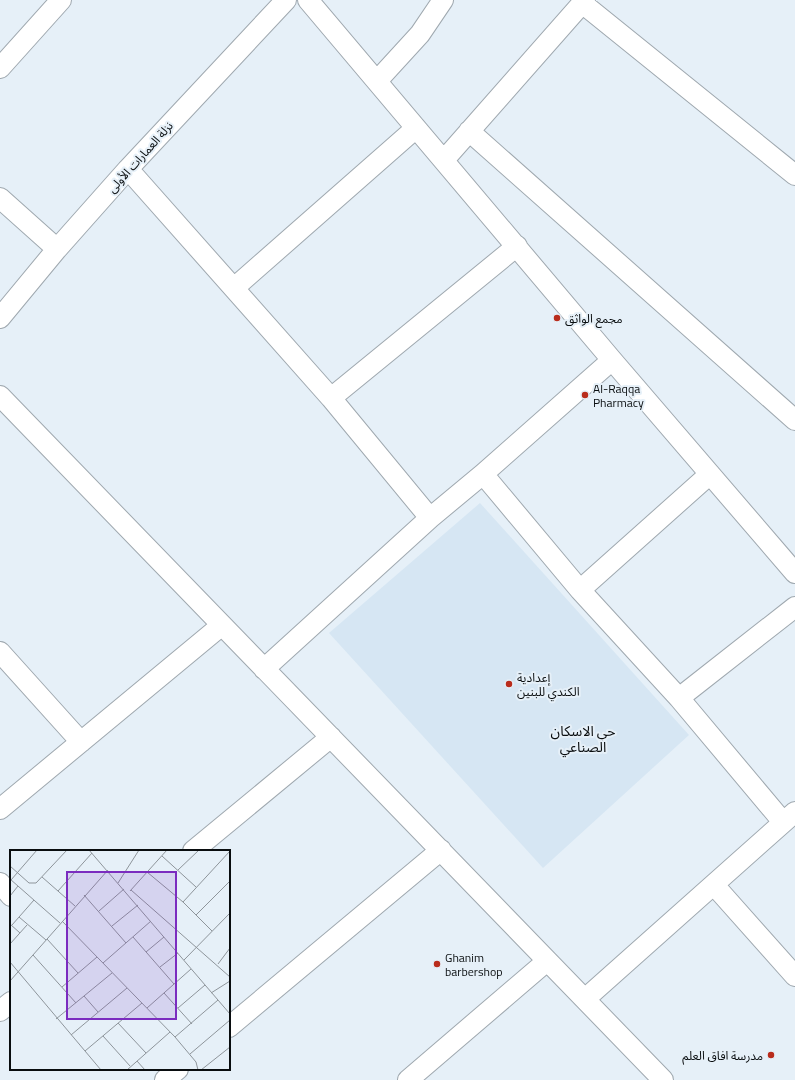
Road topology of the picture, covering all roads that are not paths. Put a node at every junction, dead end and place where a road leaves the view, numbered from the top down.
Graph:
1 (61, 0) edge
2 (286, 0) edge
3 (308, 0) edge
4 (443, 0) edge
5 (584, 1) edge
6 (0, 68) edge
7 (377, 82) junction
8 (416, 128) junction
9 (469, 131) junction
10 (444, 160) junction
11 (128, 169) junction
12 (795, 175) edge
13 (0, 198) edge
14 (517, 246) junction
15 (58, 249) junction
16 (234, 288) junction
17 (0, 318) edge
18 (612, 360) junction
19 (0, 396) edge
20 (331, 398) junction
21 (795, 420) edge
22 (483, 474) junction
23 (710, 474) junction
24 (430, 518) junction
25 (795, 572) edge
26 (580, 590) junction
27 (795, 607) edge
28 (222, 625) junction
29 (0, 652) edge
30 (264, 669) junction
31 (679, 698) junction
32 (331, 737) junction
33 (81, 742) junction
34 (0, 809) edge
35 (789, 817) edge
36 (194, 850) edge
37 (441, 850) junction
38 (0, 883) edge
39 (714, 885) junction
40 (10, 895) edge
41 (548, 961) junction
42 (795, 976) edge
43 (585, 999) junction
44 (10, 1003) edge
45 (0, 1011) edge
46 (230, 1025) edge
47 (177, 1070) edge
48 (165, 1080) edge
49 (408, 1080) edge
50 (663, 1080) edge

1 - 6 street
2 - 11 street, نزلة العمارات الأولى
3 - 7 street
4 - 7 street
5 - 9 street
5 - 12 street
7 - 8 street
8 - 10 street
8 - 16 street
9 - 10 street
9 - 21 street
10 - 14 street
11 - 15 street, نزلة العمارات الأولى
11 - 16 street
13 - 15 street
14 - 18 street
14 - 20 street
15 - 17 street, نزلة العمارات الأولى
16 - 20 street
18 - 22 street
18 - 23 street
19 - 28 street
20 - 24 street
22 - 24 street
22 - 26 street
23 - 25 street
23 - 26 street
24 - 30 street
26 - 31 street
27 - 31 street
28 - 30 street
28 - 33 street
29 - 33 street
30 - 32 street
31 - 35 street
32 - 36 street
32 - 37 street
33 - 34 street
35 - 39 street
37 - 41 street
37 - 46 street
38 - 40 street
39 - 42 street
39 - 43 street
41 - 43 street
41 - 49 street
43 - 50 street
44 - 45 street
47 - 48 street

